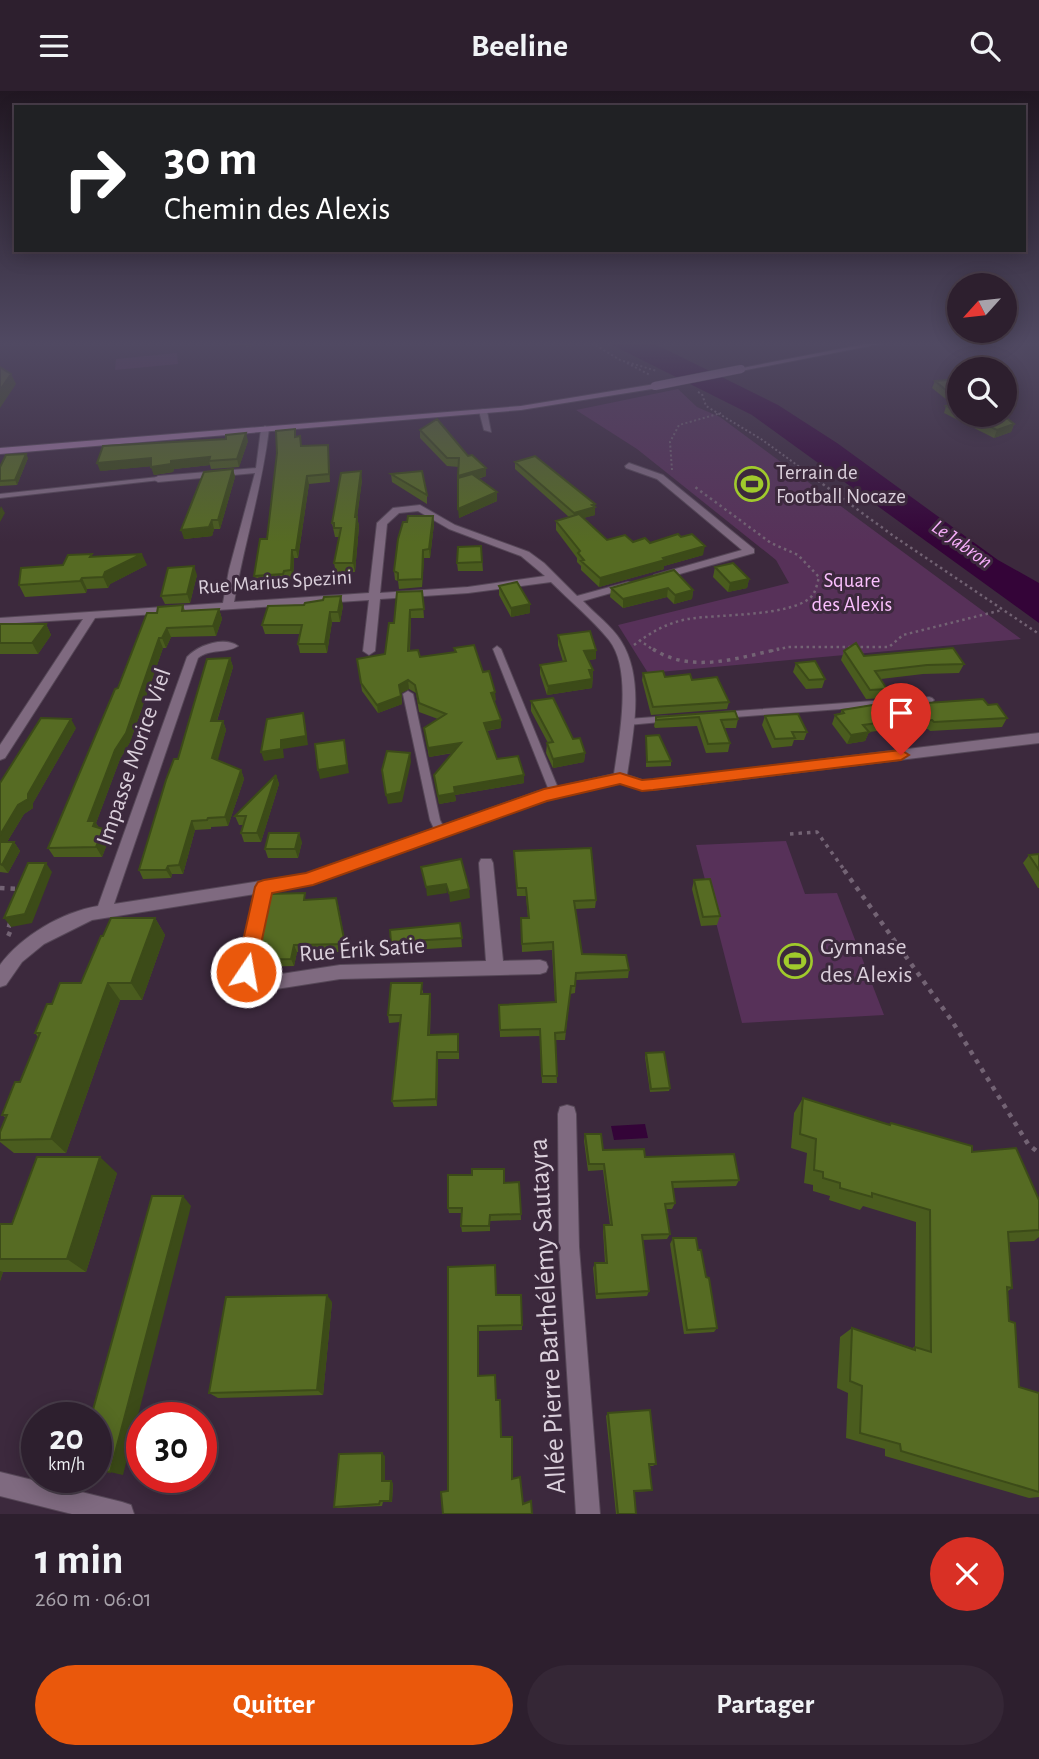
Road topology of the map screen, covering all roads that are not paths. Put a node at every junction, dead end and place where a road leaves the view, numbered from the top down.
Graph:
1 (503, 409) edge
2 (483, 411) junction
3 (265, 429) junction
4 (488, 430) dead end
5 (0, 451) edge
6 (629, 466) dead end
7 (260, 470) junction
8 (158, 479) joint
9 (0, 496) edge
10 (552, 578) junction
11 (376, 595) junction
12 (576, 600) junction
13 (228, 604) junction
14 (91, 615) junction
15 (0, 621) edge
16 (232, 646) dead end
17 (497, 649) dead end
18 (369, 651) dead end
19 (408, 694) dead end
20 (929, 700) edge
21 (710, 716) edge
22 (683, 718) edge
23 (628, 722) junction
24 (1039, 738) edge
25 (0, 755) edge
26 (620, 778) junction
27 (555, 793) junction
28 (441, 832) junction
29 (486, 863) dead end
30 (264, 887) junction
31 (104, 911) junction
32 (540, 967) dead end
33 (495, 968) junction
34 (0, 980) edge
35 (567, 1114) dead end
36 (0, 1484) edge
37 (122, 1514) edge
38 (588, 1514) edge

1 - 2 main road, bridge
2 - 3 main road
2 - 4 street
3 - 5 main road
3 - 7 street
6 - 12 street
7 - 8 street
7 - 13 street
8 - 9 lane
10 - 11 street, Rue Marius Spezini
10 - 11 street
10 - 12 street
11 - 13 street, Rue Marius Spezini
11 - 18 street
12 - 23 street
13 - 14 street, Rue Marius Spezini
14 - 15 street, Rue Marius Spezini
14 - 25 street
16 - 31 street, Impasse Morice Viel
17 - 27 lane
19 - 28 lane
20 - 21 lane
22 - 23 lane
23 - 26 street
24 - 26 street
26 - 27 street
27 - 28 street
28 - 30 street
29 - 33 street
30 - 31 street
30 - 33 street, Rue Érik Satie
31 - 34 street
32 - 33 street, Rue Érik Satie
35 - 38 street, Allée Pierre Barthélémy Sautayra
36 - 37 street

